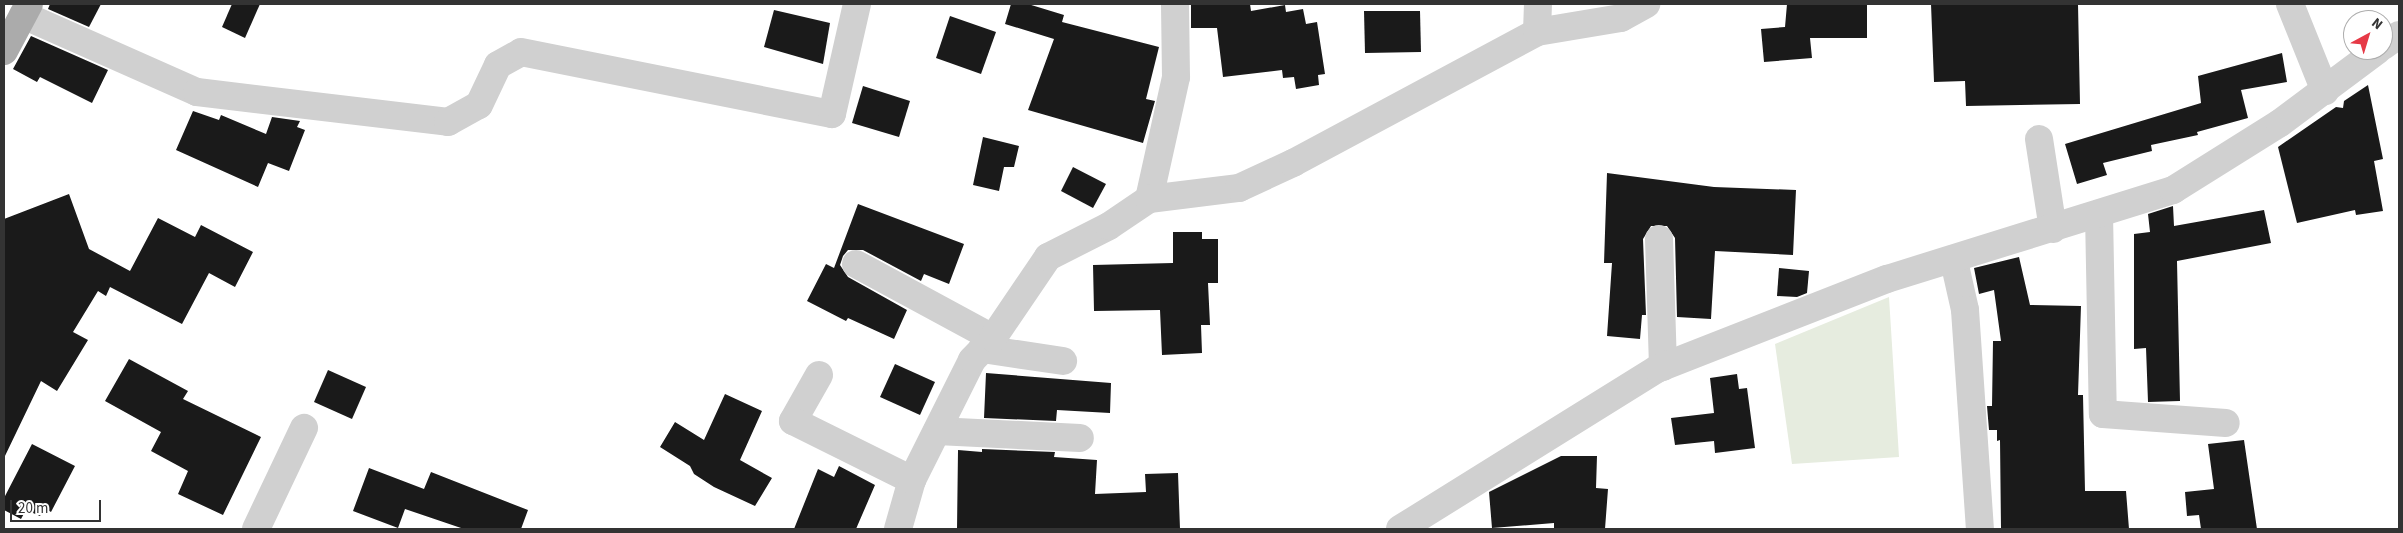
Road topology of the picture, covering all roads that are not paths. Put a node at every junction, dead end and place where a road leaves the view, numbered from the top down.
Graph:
1 (857, 4) edge
2 (1175, 4) edge
3 (1538, 4) edge
4 (1646, 4) edge
5 (2290, 4) edge
6 (26, 9) edge
7 (1537, 32) junction
8 (4, 51) edge
9 (2365, 60) edge
10 (2325, 91) junction
11 (2039, 139) dead end
12 (1149, 199) junction
13 (2099, 214) junction
14 (2053, 229) junction
15 (1659, 239) dead end
16 (1954, 261) junction
17 (856, 264) dead end
18 (988, 344) junction
19 (1063, 361) dead end
20 (1663, 367) junction
21 (819, 376) dead end
22 (2226, 423) dead end
23 (304, 428) dead end
24 (937, 431) junction
25 (1080, 438) dead end
26 (912, 480) junction
27 (1411, 526) edge
28 (256, 529) edge
29 (898, 529) edge
30 (1980, 529) edge

1 - 6 street
2 - 12 street
3 - 7 street
4 - 7 street
5 - 10 street
6 - 8 main road
7 - 12 street
9 - 10 street
10 - 13 street
11 - 14 street
12 - 18 street
13 - 14 street
13 - 22 street
14 - 16 street
15 - 20 street
16 - 20 street
16 - 30 street
17 - 18 street
18 - 19 street
18 - 24 street
20 - 27 street
21 - 26 street
23 - 28 street
24 - 25 street
24 - 26 street
26 - 29 street

